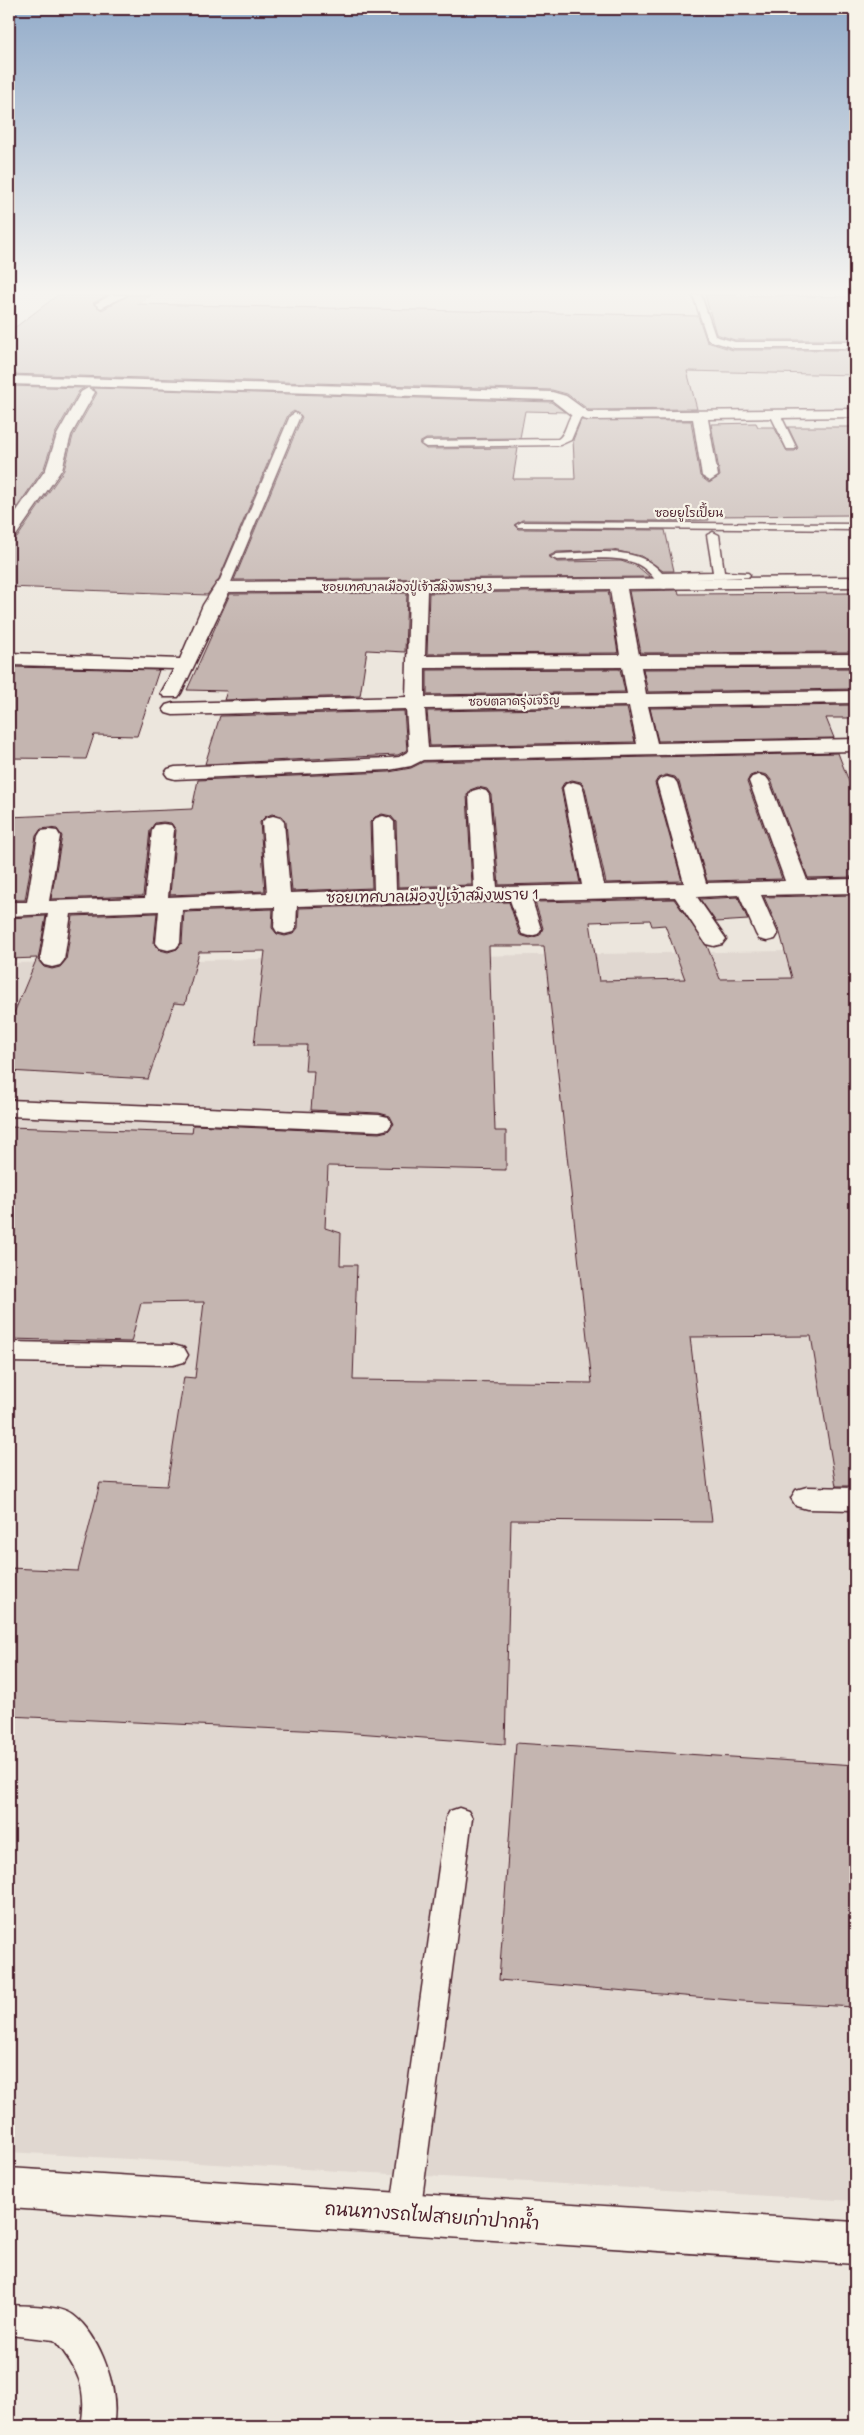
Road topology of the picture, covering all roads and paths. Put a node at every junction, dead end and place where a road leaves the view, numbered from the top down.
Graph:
1 (79, 409) edge
2 (571, 409) edge
3 (855, 413) edge
4 (576, 414) junction
5 (700, 414) junction
6 (776, 414) junction
7 (295, 416) dead end
8 (426, 444) dead end
9 (791, 447) dead end
10 (710, 476) dead end
11 (522, 525) dead end
12 (855, 528) edge
13 (9, 533) edge
14 (713, 535) dead end
15 (557, 556) dead end
16 (744, 575) dead end
17 (720, 576) junction
18 (662, 581) junction
19 (855, 582) edge
20 (618, 586) junction
21 (223, 587) junction
22 (418, 587) junction
23 (9, 659) edge
24 (855, 660) edge
25 (630, 661) junction
26 (416, 662) junction
27 (186, 665) junction
28 (855, 697) edge
29 (637, 699) junction
30 (415, 703) junction
31 (855, 745) edge
32 (648, 749) junction
33 (419, 754) junction
34 (175, 773) dead end
35 (760, 781) dead end
36 (667, 783) dead end
37 (573, 788) dead end
38 (479, 796) dead end
39 (274, 822) dead end
40 (383, 822) dead end
41 (163, 830) dead end
42 (49, 836) dead end
43 (855, 886) edge
44 (798, 887) junction
45 (747, 888) junction
46 (690, 890) junction
47 (594, 892) junction
48 (486, 894) junction
49 (519, 894) junction
50 (385, 896) junction
51 (282, 900) junction
52 (163, 904) junction
53 (60, 907) junction
54 (37, 908) junction
55 (9, 909) edge
56 (285, 927) dead end
57 (530, 928) dead end
58 (767, 934) dead end
59 (714, 940) dead end
60 (168, 943) dead end
61 (52, 960) dead end
62 (9, 1108) edge
63 (379, 1123) dead end
64 (9, 1352) edge
65 (173, 1355) dead end
66 (807, 1498) dead end
67 (855, 1499) edge
68 (459, 1818) dead end
69 (9, 2188) edge
70 (405, 2214) junction
71 (855, 2244) edge
72 (9, 2320) edge
73 (97, 2426) edge

1 - 13 street
2 - 4 street
3 - 6 street
4 - 5 street
4 - 8 lane
5 - 6 street
5 - 10 street
6 - 9 lane
7 - 21 lane
11 - 12 lane, ซอยยูโรเปี้ยน
14 - 17 lane
15 - 18 lane
16 - 17 lane
17 - 18 lane
18 - 19 street, ซอยเทศบาลเมืองปู่เจ้าสมิงพราย 3
18 - 20 street, ซอยเทศบาลเมืองปู่เจ้าสมิงพราย 3
20 - 22 street, ซอยเทศบาลเมืองปู่เจ้าสมิงพราย 3
20 - 25 street
21 - 22 street, ซอยเทศบาลเมืองปู่เจ้าสมิงพราย 3
21 - 27 street
22 - 26 street
23 - 27 street
24 - 25 street
25 - 26 street
25 - 29 street
26 - 30 street
27 - 30 street, ซอยตลาดรุ่งเจริญ
28 - 29 street, ซอยตลาดรุ่งเจริญ
29 - 30 street, ซอยตลาดรุ่งเจริญ
29 - 32 street
30 - 33 street
31 - 32 street
32 - 33 street
33 - 34 street
35 - 44 street
36 - 46 street
37 - 47 street
38 - 48 street
39 - 51 street
40 - 50 street
41 - 52 street
42 - 54 street
43 - 44 street, ซอยเทศบาลเมืองปู่เจ้าสมิงพราย 1
44 - 45 street, ซอยเทศบาลเมืองปู่เจ้าสมิงพราย 1
45 - 46 street, ซอยเทศบาลเมืองปู่เจ้าสมิงพราย 1
45 - 58 street
46 - 47 street, ซอยเทศบาลเมืองปู่เจ้าสมิงพราย 1
46 - 59 street
47 - 49 street, ซอยเทศบาลเมืองปู่เจ้าสมิงพราย 1
48 - 49 street, ซอยเทศบาลเมืองปู่เจ้าสมิงพราย 1
48 - 50 street, ซอยเทศบาลเมืองปู่เจ้าสมิงพราย 1
49 - 57 street
50 - 51 street, ซอยเทศบาลเมืองปู่เจ้าสมิงพราย 1
51 - 52 street, ซอยเทศบาลเมืองปู่เจ้าสมิงพราย 1
51 - 56 street
52 - 53 street, ซอยเทศบาลเมืองปู่เจ้าสมิงพราย 1
52 - 60 street
53 - 54 street, ซอยเทศบาลเมืองปู่เจ้าสมิงพราย 1
53 - 61 street
54 - 55 street, ซอยเทศบาลเมืองปู่เจ้าสมิงพราย 1
62 - 63 street
64 - 65 street
66 - 67 street
68 - 70 lane
69 - 70 street, ถนนทางรถไฟสายเก่าปากน้ำ
70 - 71 street, ถนนทางรถไฟสายเก่าปากน้ำ
72 - 73 lane

